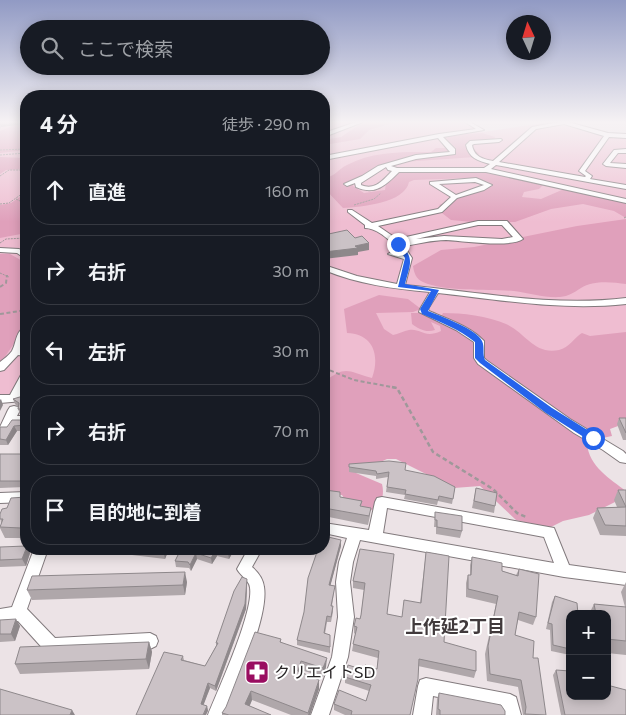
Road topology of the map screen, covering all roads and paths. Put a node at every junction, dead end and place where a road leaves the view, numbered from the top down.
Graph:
1 (431, 155) edge
2 (474, 155) edge
3 (504, 155) edge
4 (594, 155) edge
5 (613, 155) edge
6 (496, 163) junction
7 (613, 166) junction
8 (626, 166) edge
9 (386, 167) junction
10 (20, 170) edge
11 (398, 170) junction
12 (486, 170) junction
13 (0, 176) edge
14 (626, 176) edge
15 (366, 177) junction
16 (574, 178) junction
17 (587, 178) junction
18 (626, 180) edge
19 (384, 182) junction
20 (347, 184) dead end
21 (566, 188) junction
22 (626, 188) edge
23 (20, 196) edge
24 (455, 198) junction
25 (16, 199) junction
26 (20, 200) edge
27 (626, 202) edge
28 (0, 204) edge
29 (350, 212) joint
30 (368, 226) junction
31 (20, 238) edge
32 (396, 243) junction
33 (0, 244) edge
34 (20, 253) edge
35 (392, 254) dead end
36 (408, 258) junction
37 (330, 269) edge
38 (0, 273) edge
39 (401, 286) junction
40 (0, 287) edge
41 (436, 290) junction
42 (626, 301) edge
43 (20, 311) edge
44 (0, 314) edge
45 (20, 353) edge
46 (0, 368) edge
47 (330, 370) edge
48 (20, 392) edge
49 (0, 399) edge
50 (9, 419) dead end
51 (20, 420) edge
52 (625, 459) edge
53 (20, 497) edge
54 (0, 498) edge
55 (532, 519) dead end
56 (330, 529) edge
57 (356, 533) junction
58 (375, 536) junction
59 (39, 555) edge
60 (252, 555) edge
61 (564, 571) junction
62 (50, 577) edge
63 (31, 578) junction
64 (626, 579) edge
65 (17, 614) junction
66 (0, 616) edge
67 (150, 641) edge
68 (217, 715) edge
69 (320, 715) edge
70 (422, 715) edge
71 (512, 715) edge

1 - 9 street
2 - 6 street
3 - 6 street
4 - 17 street
5 - 7 street
6 - 12 street
6 - 16 street
7 - 8 street
7 - 14 street
9 - 11 street
9 - 15 street
10 - 13 path
11 - 12 street
11 - 19 street
12 - 21 street
15 - 19 street
15 - 20 street
16 - 17 street
16 - 21 street
17 - 18 street
17 - 22 street
19 - 29 path
21 - 27 street
23 - 25 path
24 - 24 street
24 - 30 street
25 - 26 path
25 - 28 path
29 - 30 street
30 - 32 street
31 - 33 path
32 - 32 street
32 - 36 street
33 - 34 street
35 - 36 street
36 - 39 street
37 - 39 street
38 - 40 path
39 - 41 street
41 - 42 street
41 - 52 street
43 - 44 path
45 - 46 street
47 - 55 path
48 - 49 street
50 - 51 street
53 - 54 street
56 - 57 street
57 - 58 street
57 - 69 street
58 - 61 street
58 - 61 street
59 - 63 street
60 - 68 street
61 - 64 street
62 - 63 street
63 - 65 street
65 - 66 street
65 - 67 street
70 - 71 street

